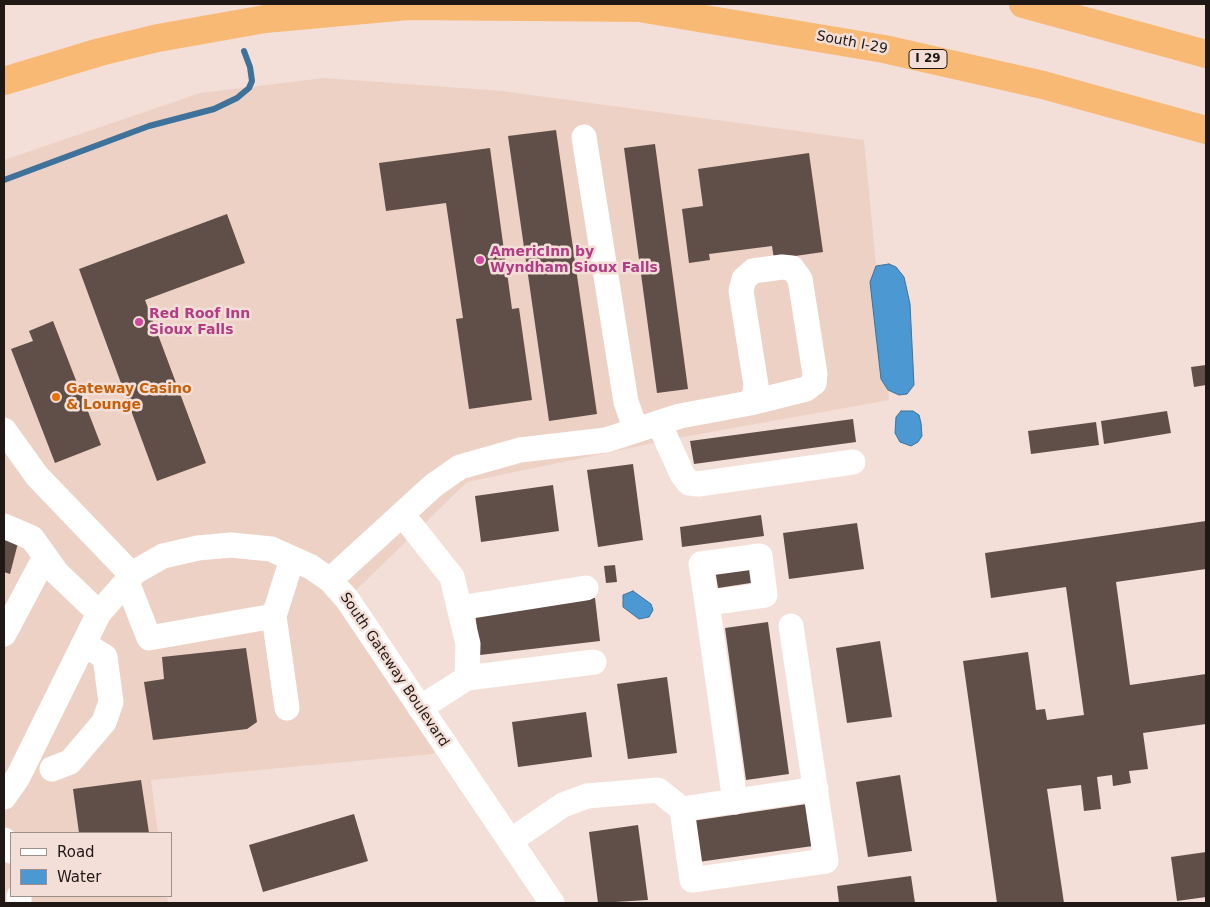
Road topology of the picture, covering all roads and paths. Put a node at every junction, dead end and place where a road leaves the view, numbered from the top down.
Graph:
1 (611, 4) edge
2 (1023, 4) edge
3 (645, 8) junction
4 (1206, 54) edge
5 (4, 81) edge
6 (1206, 130) edge
7 (584, 137) dead end
8 (750, 403) junction
9 (658, 423) junction
10 (4, 430) edge
11 (853, 462) dead end
12 (402, 514) junction
13 (4, 526) edge
14 (45, 557) junction
15 (292, 559) junction
16 (130, 578) junction
17 (330, 580) junction
18 (586, 588) dead end
19 (707, 603) dead end
20 (459, 608) junction
21 (99, 613) junction
22 (274, 616) junction
23 (791, 626) dead end
24 (4, 634) edge
25 (84, 644) junction
26 (594, 662) dead end
27 (467, 678) junction
28 (288, 708) dead end
29 (420, 708) junction
30 (52, 769) dead end
31 (816, 790) junction
32 (4, 797) edge
33 (735, 802) junction
34 (682, 809) junction
35 (510, 841) junction
36 (552, 903) edge

1 - 3 highway, South I-29 / I 29
2 - 4 highway
3 - 5 highway
3 - 6 highway, South I-29 / I 29
7 - 9 street
8 - 8 street
8 - 9 street
9 - 11 street
9 - 12 street
10 - 16 street
12 - 17 street
12 - 20 street
13 - 14 street
14 - 21 street
14 - 24 street
15 - 16 street, South Gateway Boulevard
15 - 17 street, South Gateway Boulevard
15 - 22 street
16 - 21 street, South Gateway Boulevard
16 - 22 street
17 - 29 street, South Gateway Boulevard
18 - 20 street
19 - 33 street
20 - 27 street
21 - 25 street, South Gateway Boulevard
22 - 28 street
23 - 31 street
25 - 30 street
25 - 32 street, South Gateway Boulevard
26 - 27 street
27 - 29 street
29 - 35 street, South Gateway Boulevard
31 - 33 street
31 - 34 street
33 - 34 street
34 - 35 street
35 - 36 street, South Gateway Boulevard

